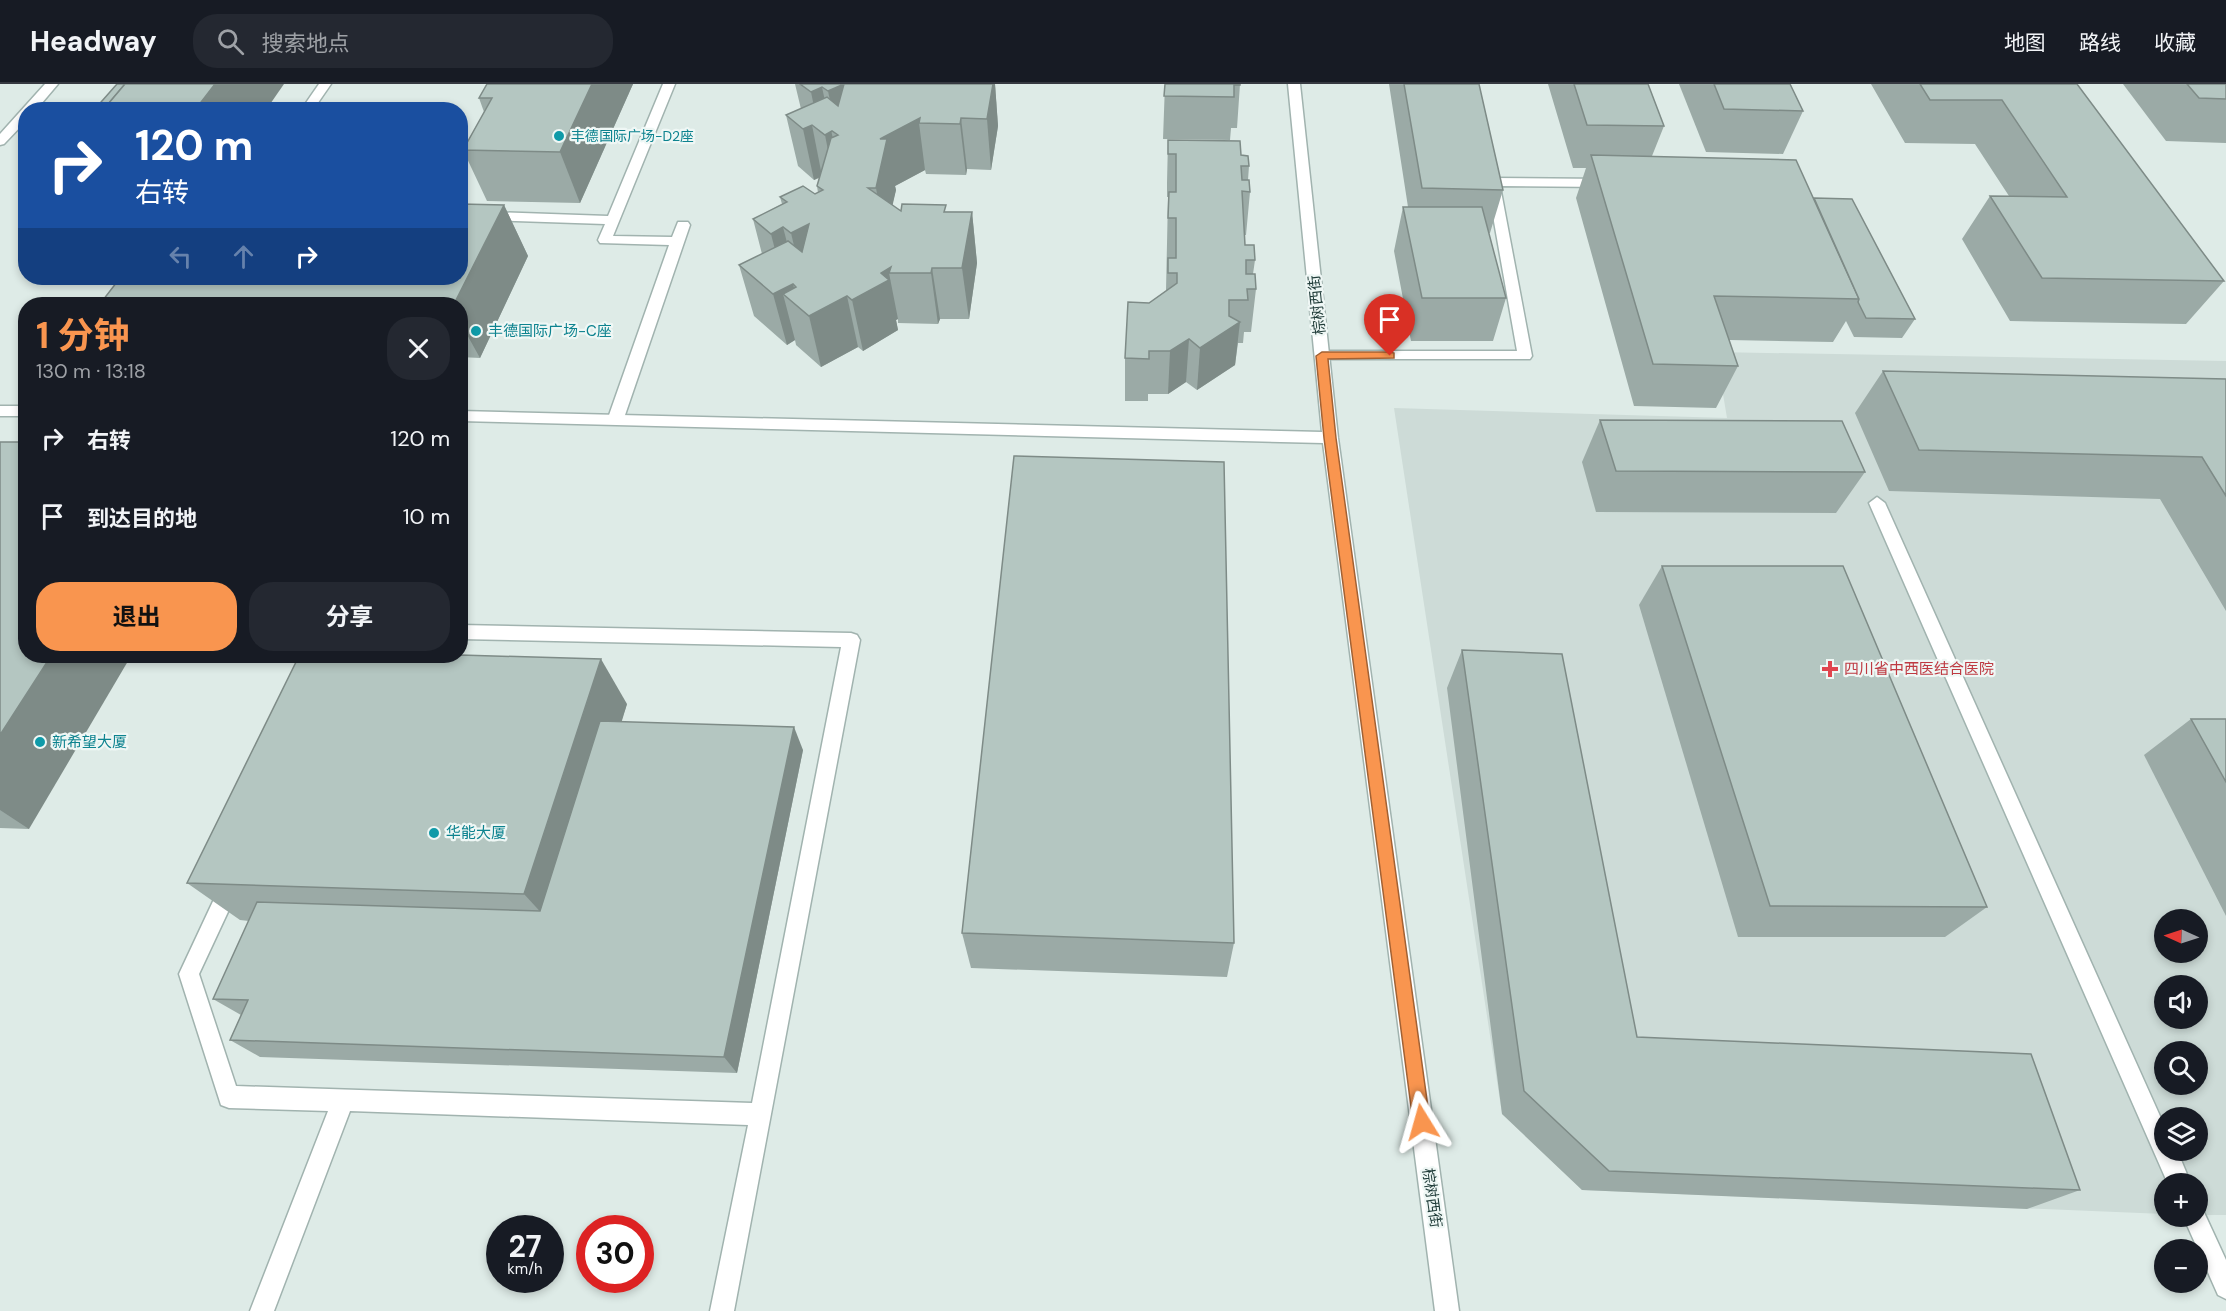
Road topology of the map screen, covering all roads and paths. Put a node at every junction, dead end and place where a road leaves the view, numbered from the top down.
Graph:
1 (52, 84) edge
2 (325, 84) edge
3 (669, 84) edge
4 (1294, 84) edge
5 (36, 102) edge
6 (313, 102) edge
7 (18, 122) edge
8 (0, 141) edge
9 (1620, 183) edge
10 (468, 215) edge
11 (613, 219) junction
12 (683, 225) dead end
13 (678, 241) junction
14 (1322, 356) junction
15 (0, 411) edge
16 (18, 411) edge
17 (468, 416) edge
18 (616, 418) junction
19 (1330, 438) junction
20 (1877, 503) dead end
21 (468, 632) edge
22 (239, 868) edge
23 (343, 1100) junction
24 (761, 1114) junction
25 (2154, 1125) edge
26 (2199, 1227) edge
27 (2226, 1287) edge
28 (262, 1311) edge
29 (722, 1311) edge
30 (1447, 1311) edge

1 - 5 street
2 - 6 street
3 - 11 street
4 - 14 street, 棕树西街
7 - 8 street
9 - 14 street
10 - 11 street
11 - 13 street
12 - 13 street
13 - 18 street
14 - 19 street, 棕树西街
15 - 16 street
17 - 18 street
18 - 19 street
19 - 30 street, 棕树西街
20 - 25 street
21 - 24 street
22 - 23 street
23 - 24 street
23 - 28 street
24 - 29 street
26 - 27 street

